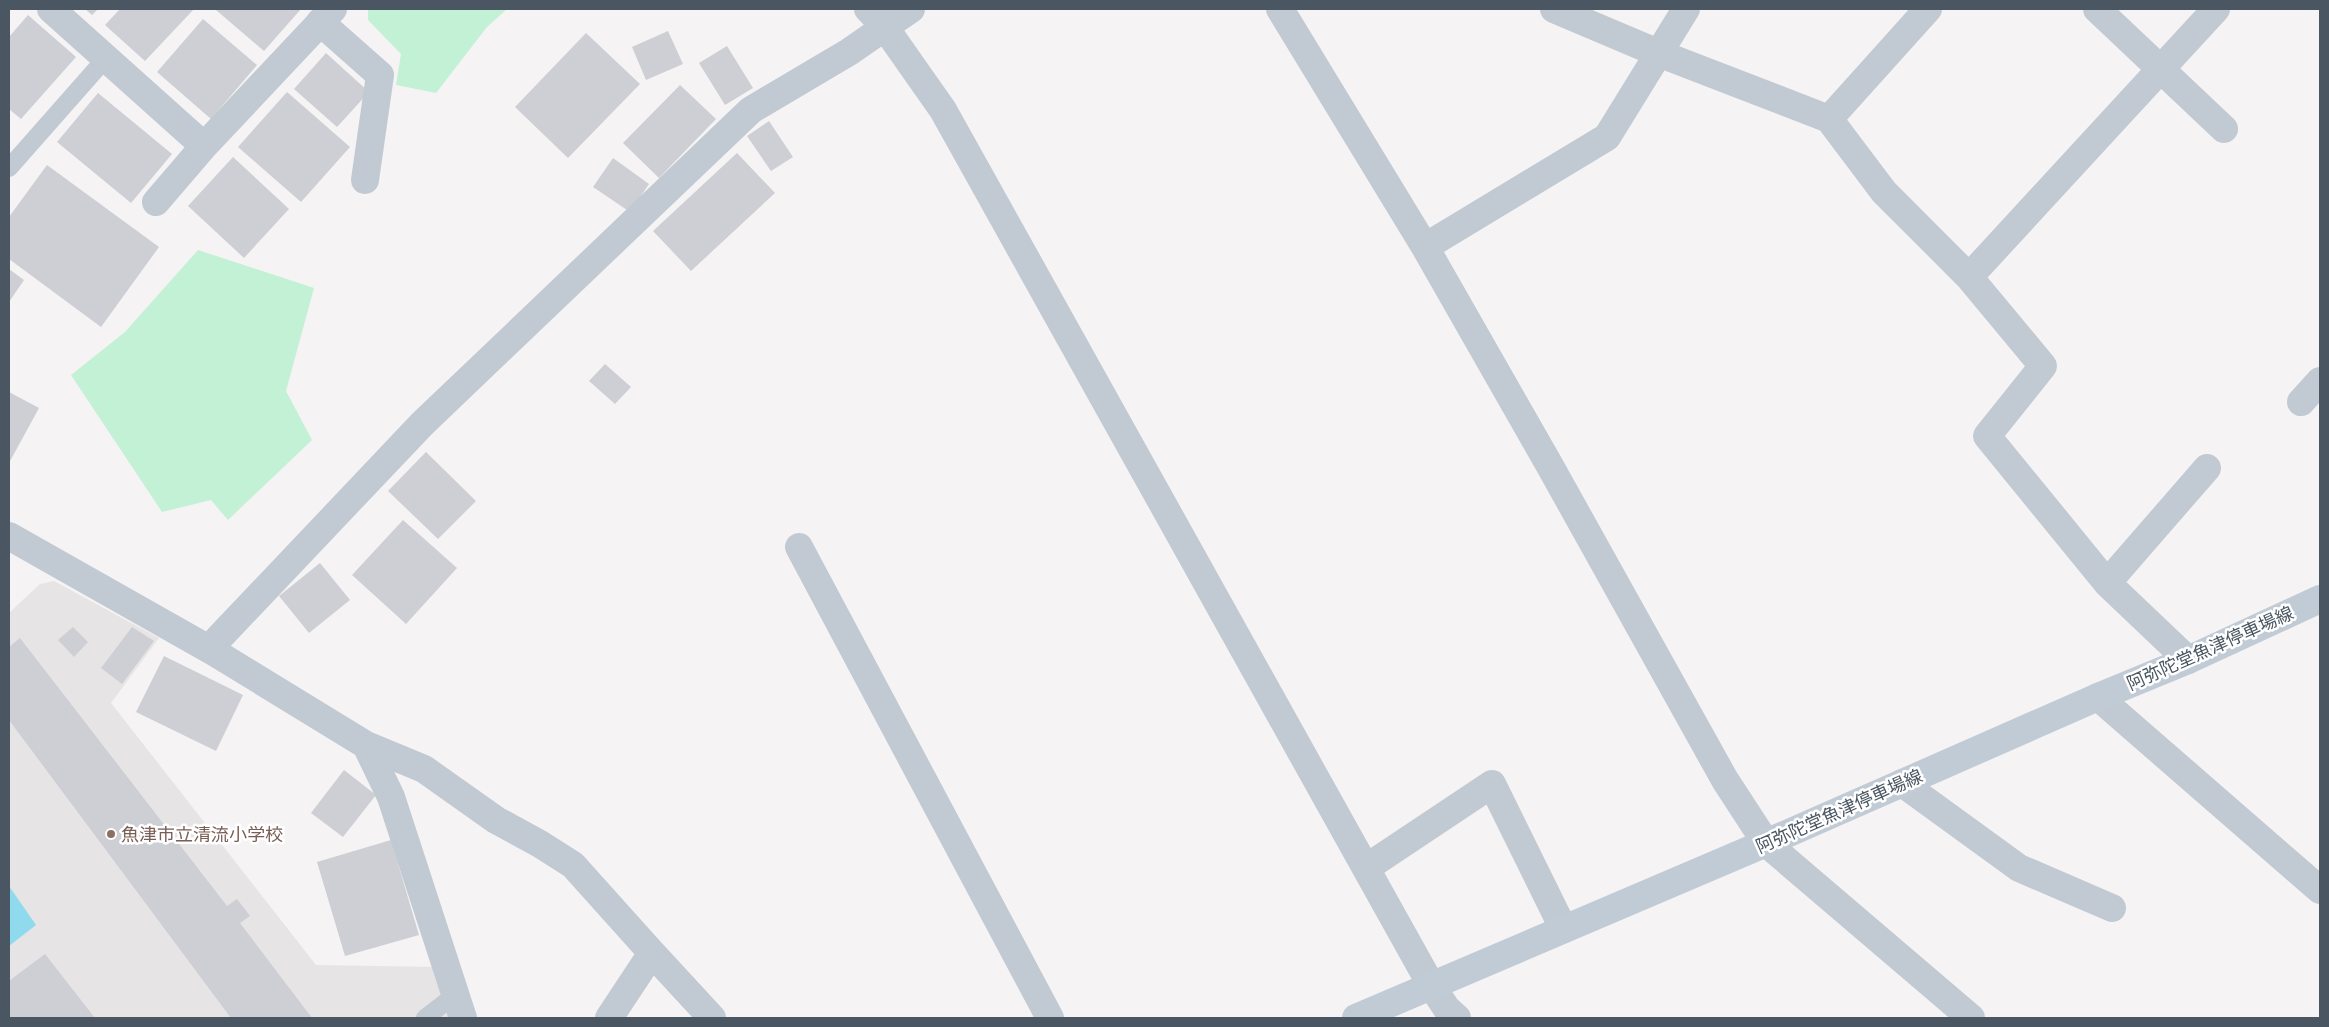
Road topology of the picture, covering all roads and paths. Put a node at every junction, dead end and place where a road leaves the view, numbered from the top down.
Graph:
1 (51, 9) edge
2 (911, 9) edge
3 (1280, 9) edge
4 (1554, 9) edge
5 (1686, 9) edge
6 (1928, 9) edge
7 (2097, 9) edge
8 (2216, 9) edge
9 (327, 16) edge
10 (876, 17) edge
11 (1658, 53) junction
12 (106, 58) junction
13 (2162, 69) junction
14 (1829, 119) junction
15 (2224, 129) dead end
16 (204, 146) junction
17 (9, 168) edge
18 (365, 180) dead end
19 (156, 202) dead end
20 (1425, 247) junction
21 (1970, 277) junction
22 (2320, 381) edge
23 (2301, 402) dead end
24 (2207, 468) dead end
25 (9, 536) edge
26 (799, 547) dead end
27 (2107, 583) junction
28 (2320, 599) edge
29 (214, 652) junction
30 (2188, 660) junction
31 (2098, 696) junction
32 (366, 745) junction
33 (1902, 783) junction
34 (1766, 843) junction
35 (1366, 868) junction
36 (2320, 890) edge
37 (2112, 908) dead end
38 (1563, 928) junction
39 (652, 954) junction
40 (1431, 984) junction
41 (460, 1006) edge
42 (425, 1018) edge
43 (609, 1018) edge
44 (712, 1018) edge
45 (1050, 1018) edge
46 (1356, 1018) edge
47 (1457, 1018) edge
48 (1971, 1018) edge

1 - 12 street
2 - 10 street
3 - 20 street
4 - 11 street
5 - 11 street
6 - 14 street
7 - 13 street
8 - 13 street
9 - 16 street
9 - 18 street
10 - 29 street
10 - 35 street
11 - 14 street
11 - 20 street
12 - 16 street
12 - 17 lane
13 - 15 street
13 - 21 street
14 - 21 street
16 - 19 street
20 - 34 street
21 - 27 street
22 - 23 street
24 - 27 street
25 - 29 street
26 - 45 street
27 - 30 street
28 - 30 main road, 阿弥陀堂魚津停車場線
29 - 32 street
30 - 31 main road, 阿弥陀堂魚津停車場線
31 - 33 main road, 阿弥陀堂魚津停車場線
31 - 36 street
32 - 39 street
32 - 41 street
33 - 34 main road, 阿弥陀堂魚津停車場線
33 - 37 street
34 - 38 main road, 阿弥陀堂魚津停車場線
34 - 48 street
35 - 38 street
35 - 40 street
38 - 40 main road, 阿弥陀堂魚津停車場線
39 - 43 street
39 - 44 street
40 - 46 main road, 阿弥陀堂魚津停車場線
40 - 47 street
41 - 42 lane

